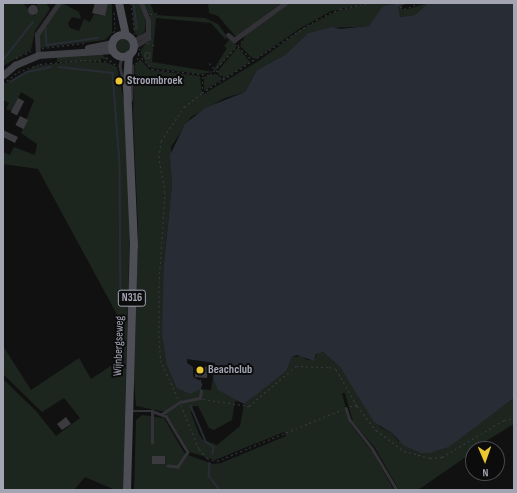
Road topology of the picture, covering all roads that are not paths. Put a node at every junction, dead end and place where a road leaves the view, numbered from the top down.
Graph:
1 (59, 3) edge
2 (141, 3) edge
3 (285, 3) edge
4 (118, 8) edge
5 (148, 33) junction
6 (123, 35) junction
7 (228, 35) dead end
8 (110, 44) junction
9 (135, 47) junction
10 (38, 55) junction
11 (125, 56) junction
12 (3, 75) edge
13 (127, 95) junction
14 (128, 106) junction
15 (201, 390) road end
16 (346, 408) road end
17 (129, 411) junction
18 (152, 411) junction
19 (162, 414) junction
20 (152, 442) dead end
21 (168, 466) dead end
22 (127, 490) edge
23 (397, 490) edge

1 - 10 street
2 - 5 street
3 - 7 street
4 - 6 main road
5 - 9 street
5 - 9 street
6 - 8 main road
6 - 9 main road
8 - 10 street
8 - 11 main road
9 - 11 main road, N316
10 - 12 street
11 - 13 main road, Wijnbergseweg / N316
11 - 13 lane, Wijnbergseweg
11 - 14 lane, Wijnbergseweg
13 - 14 main road, Wijnbergseweg / N316
14 - 17 main road, Wijnbergseweg / N316
15 - 19 lane
16 - 23 lane
17 - 18 lane
17 - 22 main road, Wijnbergseweg / N316
18 - 19 lane
18 - 20 lane
19 - 21 lane

